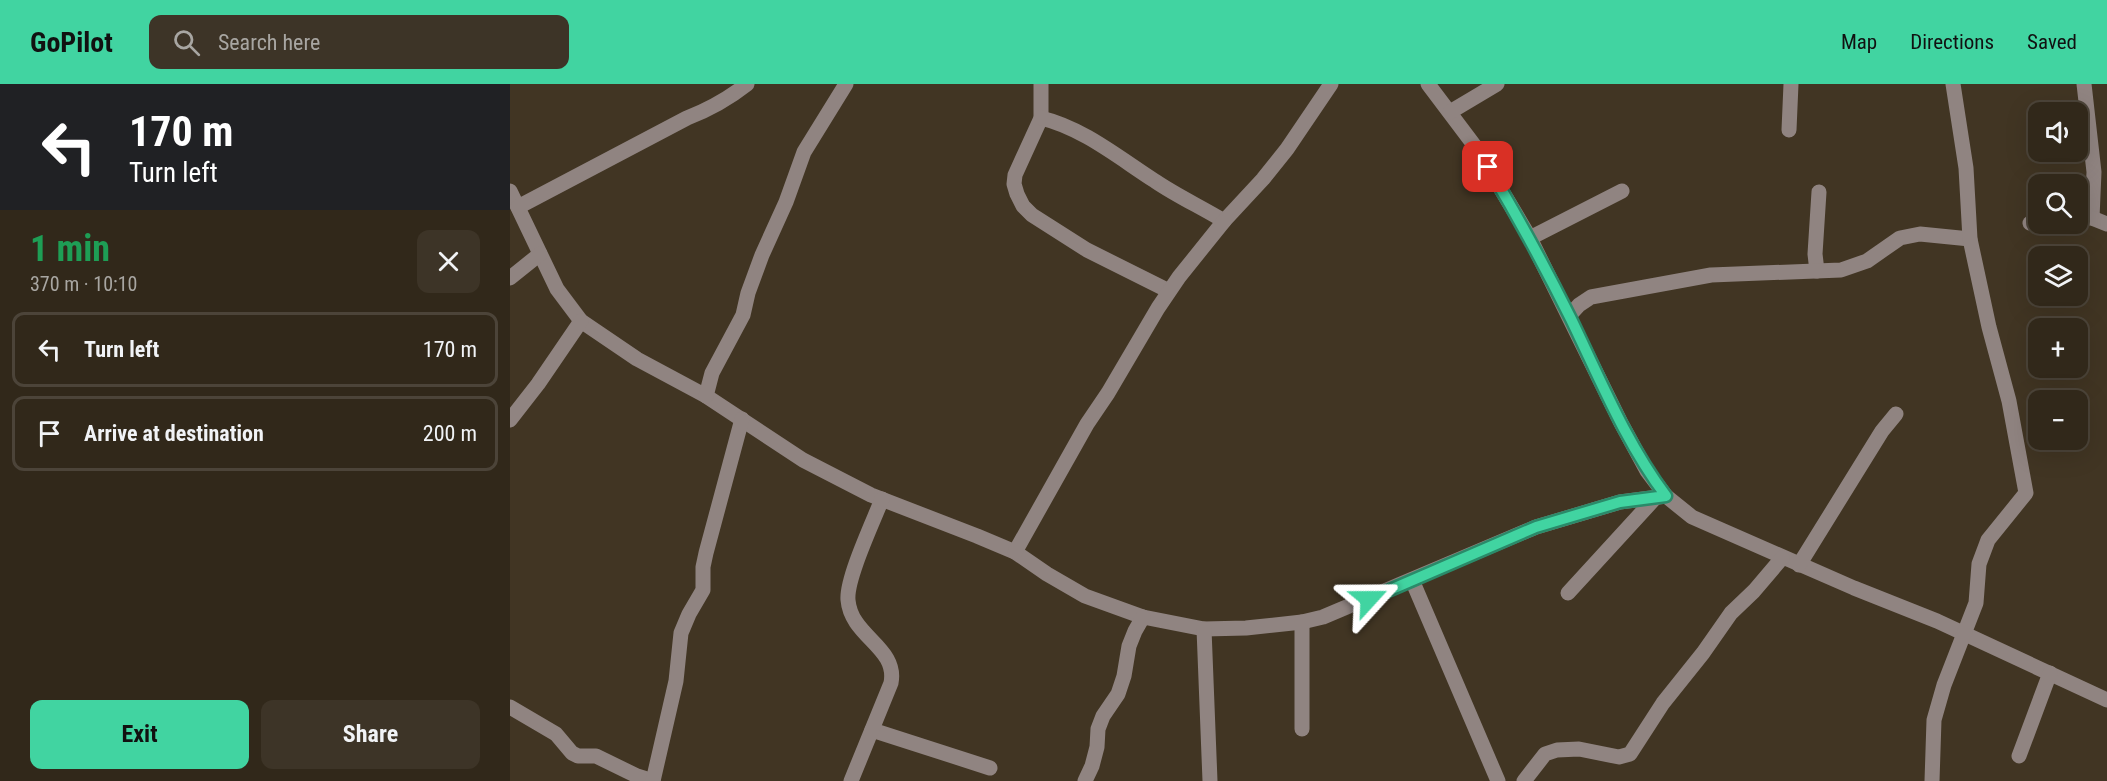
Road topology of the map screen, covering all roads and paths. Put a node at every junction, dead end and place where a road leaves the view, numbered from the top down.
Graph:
1 (747, 84) edge
2 (846, 84) edge
3 (1041, 84) edge
4 (1331, 84) edge
5 (1428, 84) edge
6 (1497, 84) edge
7 (1791, 84) edge
8 (1953, 84) edge
9 (2084, 84) edge
10 (733, 89) edge
11 (1450, 112) junction
12 (1041, 118) junction
13 (1789, 130) dead end
14 (510, 191) edge
15 (1622, 191) dead end
16 (1819, 192) dead end
17 (2088, 203) edge
18 (518, 207) junction
19 (2088, 219) edge
20 (1224, 220) junction
21 (2107, 224) edge
22 (1530, 238) junction
23 (1970, 239) junction
24 (540, 254) junction
25 (1817, 271) junction
26 (510, 278) edge
27 (1169, 291) junction
28 (1569, 316) junction
29 (581, 321) junction
30 (706, 396) junction
31 (1896, 414) dead end
32 (742, 419) junction
33 (510, 420) edge
34 (1661, 496) junction
35 (882, 499) junction
36 (1015, 552) junction
37 (1782, 558) junction
38 (1799, 565) junction
39 (1412, 580) junction
40 (1568, 593) dead end
41 (1143, 618) junction
42 (1302, 622) junction
43 (1204, 629) junction
44 (1964, 633) junction
45 (2050, 673) junction
46 (2107, 700) edge
47 (510, 707) edge
48 (1302, 729) dead end
49 (872, 730) junction
50 (2019, 756) dead end
51 (990, 768) dead end
52 (653, 781) edge
53 (851, 781) edge
54 (1085, 781) edge
55 (1210, 781) edge
56 (1498, 781) edge
57 (1524, 781) edge
58 (1932, 781) edge

1 - 10 street
2 - 30 street
3 - 12 street
4 - 20 street
5 - 11 street
6 - 11 street
7 - 13 street
8 - 23 street
9 - 17 street
10 - 18 street
11 - 22 street
12 - 20 street
12 - 27 street
14 - 18 street
15 - 22 street
16 - 25 street
18 - 24 street
19 - 21 street
20 - 27 street
22 - 28 street
23 - 25 street
23 - 44 street
24 - 26 street
24 - 29 street
25 - 28 street
27 - 36 street
28 - 34 street
29 - 30 street
29 - 33 street
30 - 32 street
31 - 38 street
32 - 35 street
32 - 52 street
34 - 37 street
34 - 39 street
34 - 40 street
35 - 36 street
35 - 49 street
36 - 41 street
37 - 38 street
37 - 57 street
38 - 44 street
39 - 42 street
39 - 56 street
41 - 43 street
41 - 54 street
42 - 43 street
42 - 48 street
43 - 55 street
44 - 45 street
44 - 58 street
45 - 46 street
45 - 50 street
47 - 52 street
49 - 51 street
49 - 53 street

